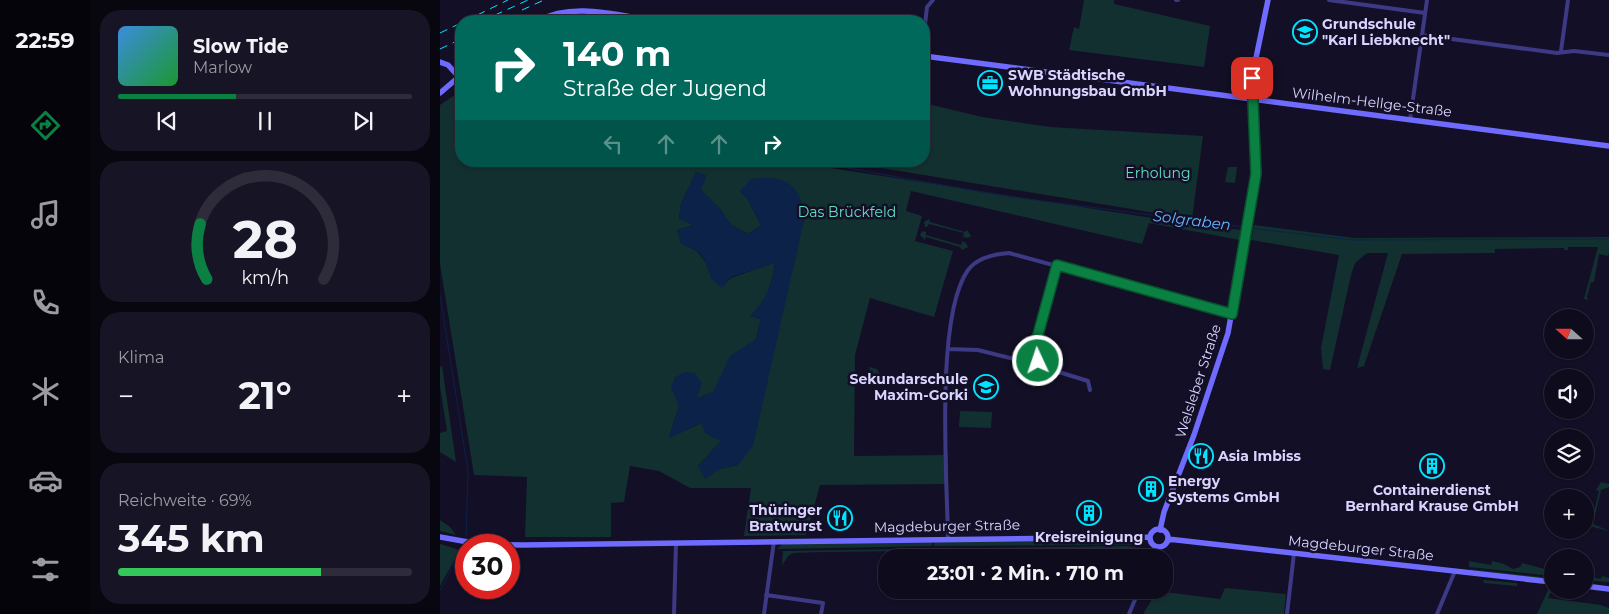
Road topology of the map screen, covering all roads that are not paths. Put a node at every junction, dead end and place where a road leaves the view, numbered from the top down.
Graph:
1 (933, 0) edge
2 (1268, 0) edge
3 (1329, 0) edge
4 (1427, 0) edge
5 (1568, 0) edge
6 (1425, 13) junction
7 (553, 15) edge
8 (611, 15) edge
9 (926, 15) edge
10 (1422, 35) junction
11 (1561, 51) junction
12 (1609, 55) edge
13 (930, 57) edge
14 (440, 62) edge
15 (455, 71) edge
16 (455, 80) edge
17 (440, 93) edge
18 (1251, 99) junction
19 (1410, 120) junction
20 (1609, 146) edge
21 (1057, 265) junction
22 (1232, 314) junction
23 (948, 349) junction
24 (1033, 353) junction
25 (1026, 362) junction
26 (1036, 365) junction
27 (1090, 390) dead end
28 (1160, 530) junction
29 (440, 537) edge
30 (1150, 537) junction
31 (948, 538) junction
32 (1168, 539) junction
33 (774, 541) junction
34 (676, 543) junction
35 (1158, 547) joint
36 (1294, 553) junction
37 (1455, 571) junction
38 (1544, 581) edge
39 (1594, 587) edge
40 (1609, 589) edge
41 (766, 595) junction
42 (1135, 599) edge
43 (674, 614) edge
44 (764, 614) edge
45 (821, 614) edge
46 (1129, 614) edge
47 (1287, 614) edge
48 (1437, 614) edge

1 - 9 street
2 - 18 main road, Welsleber Straße
3 - 6 street
4 - 6 street
5 - 11 street
6 - 10 street
7 - 8 main road
10 - 11 street
10 - 19 street
11 - 12 street
13 - 18 main road, Wilhelm-Hellge-Straße
14 - 15 main road
16 - 17 main road
18 - 19 main road, Wilhelm-Hellge-Straße
18 - 22 main road, Welsleber Straße
19 - 20 main road, Wilhelm-Hellge-Straße
21 - 22 street
21 - 23 street
21 - 24 street
22 - 28 main road, Welsleber Straße
23 - 25 street
23 - 31 street
24 - 25 street
24 - 26 street
25 - 26 street
26 - 27 street
28 - 30 main road
28 - 32 main road
29 - 34 main road, Magdeburger Straße
30 - 31 main road, Magdeburger Straße
30 - 35 main road
31 - 33 main road, Magdeburger Straße
32 - 35 main road
32 - 36 main road, Magdeburger Straße
33 - 34 main road, Magdeburger Straße
33 - 41 street
34 - 43 street
36 - 37 main road, Magdeburger Straße
36 - 47 street
37 - 38 main road, Magdeburger Straße
37 - 48 street
39 - 40 main road
41 - 44 street
41 - 45 street
42 - 46 street

